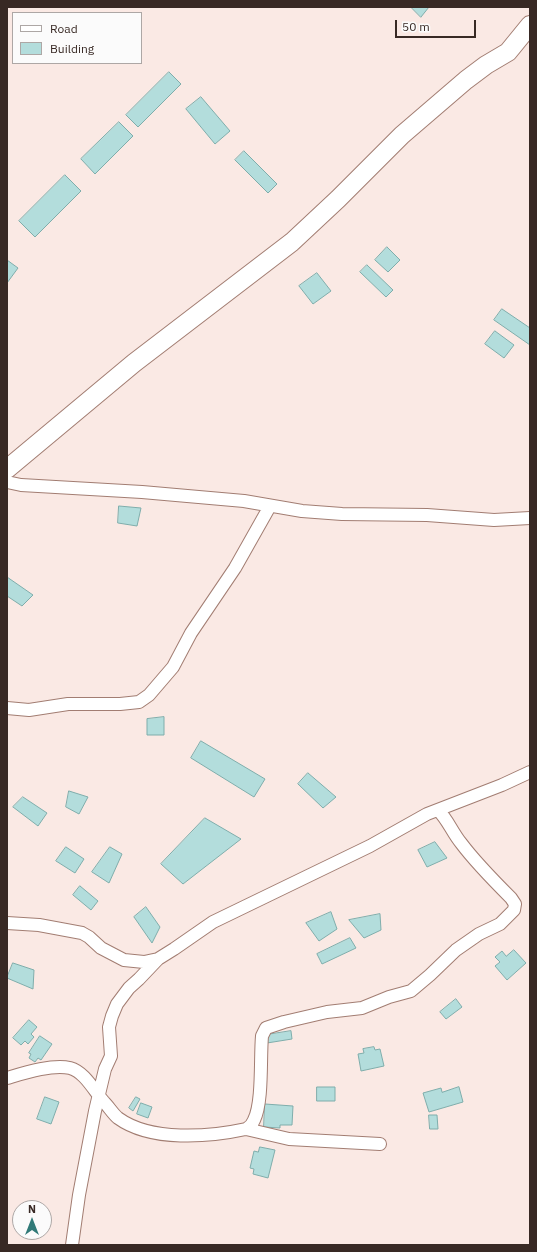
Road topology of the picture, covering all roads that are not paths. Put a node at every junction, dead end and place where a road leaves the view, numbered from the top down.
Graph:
1 (530, 25) edge
2 (7, 469) edge
3 (7, 482) edge
4 (270, 506) junction
5 (530, 518) edge
6 (7, 708) edge
7 (530, 772) edge
8 (438, 810) junction
9 (7, 923) edge
10 (158, 959) junction
11 (7, 1078) edge
12 (99, 1096) junction
13 (246, 1129) junction
14 (380, 1144) dead end
15 (72, 1245) edge

1 - 2 street
3 - 4 street
4 - 5 street
4 - 6 street
7 - 8 street
8 - 10 street
8 - 13 street
9 - 10 street
10 - 12 street
11 - 12 street
12 - 13 street
12 - 15 street
13 - 14 street

